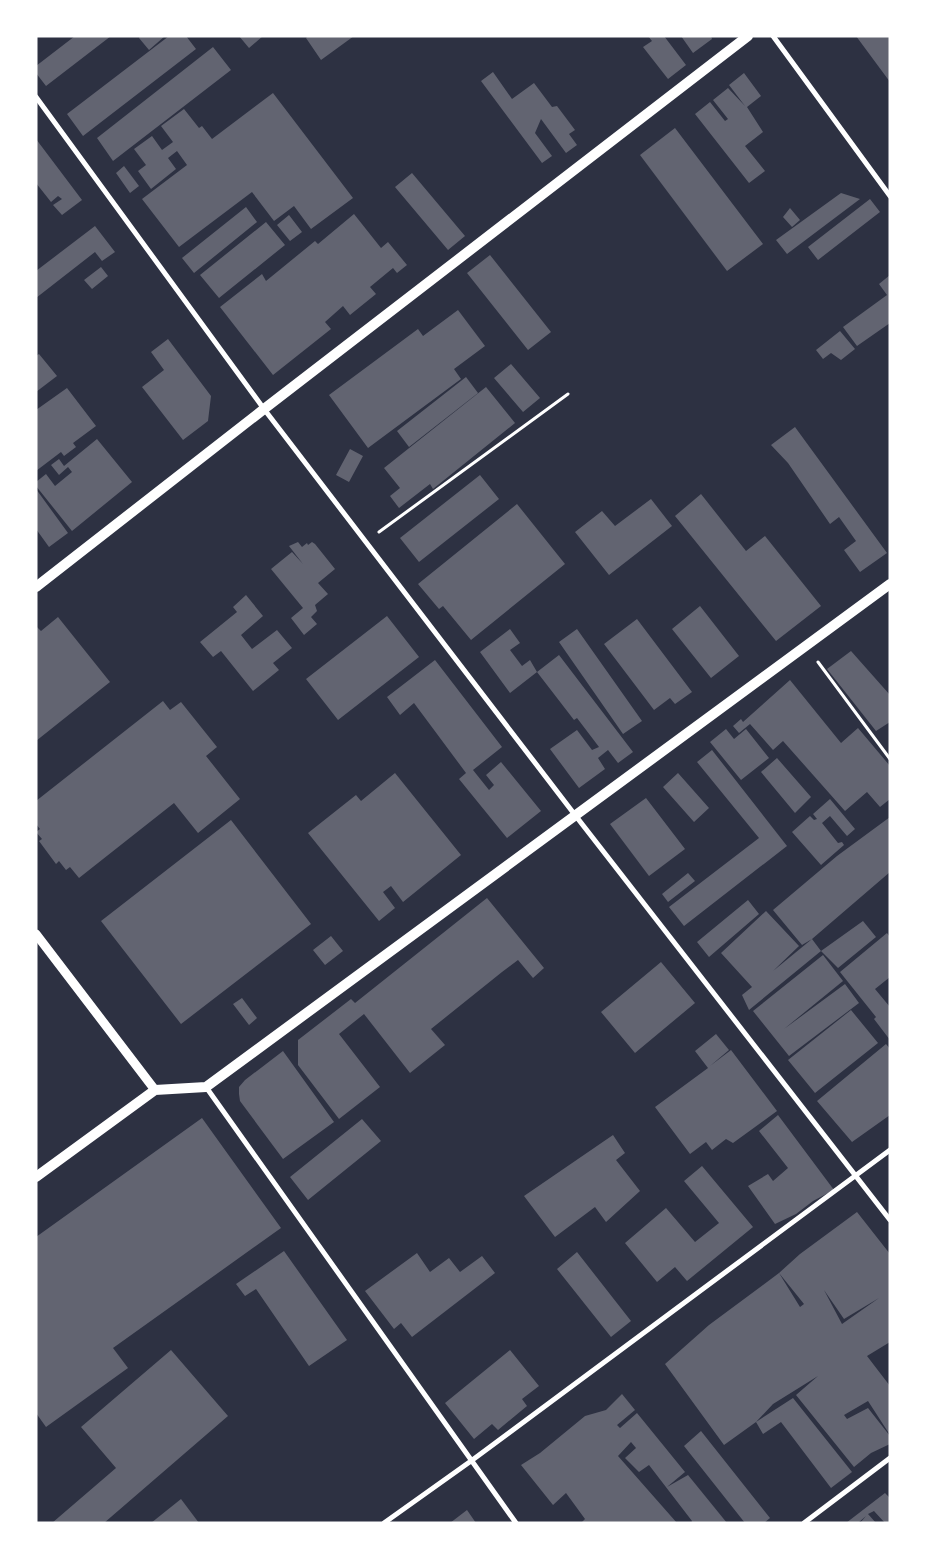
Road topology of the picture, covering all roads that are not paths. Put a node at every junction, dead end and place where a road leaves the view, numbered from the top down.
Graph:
1 (748, 36) edge
2 (773, 36) edge
3 (36, 97) edge
4 (890, 196) edge
5 (264, 409) junction
6 (890, 584) edge
7 (36, 587) edge
8 (575, 815) junction
9 (36, 934) edge
10 (206, 1087) junction
11 (154, 1090) junction
12 (890, 1150) edge
13 (854, 1174) junction
14 (36, 1177) edge
15 (890, 1220) edge
16 (890, 1458) edge
17 (471, 1461) junction
18 (384, 1523) edge
19 (516, 1523) edge
20 (804, 1523) edge

1 - 5 main road
2 - 4 street
3 - 5 street
5 - 7 main road
5 - 8 street
6 - 8 main road
8 - 10 main road
8 - 13 street
9 - 11 street
10 - 11 main road
10 - 17 street
11 - 14 main road
12 - 13 street
13 - 15 street
13 - 17 street
16 - 20 street
17 - 18 street
17 - 19 street

